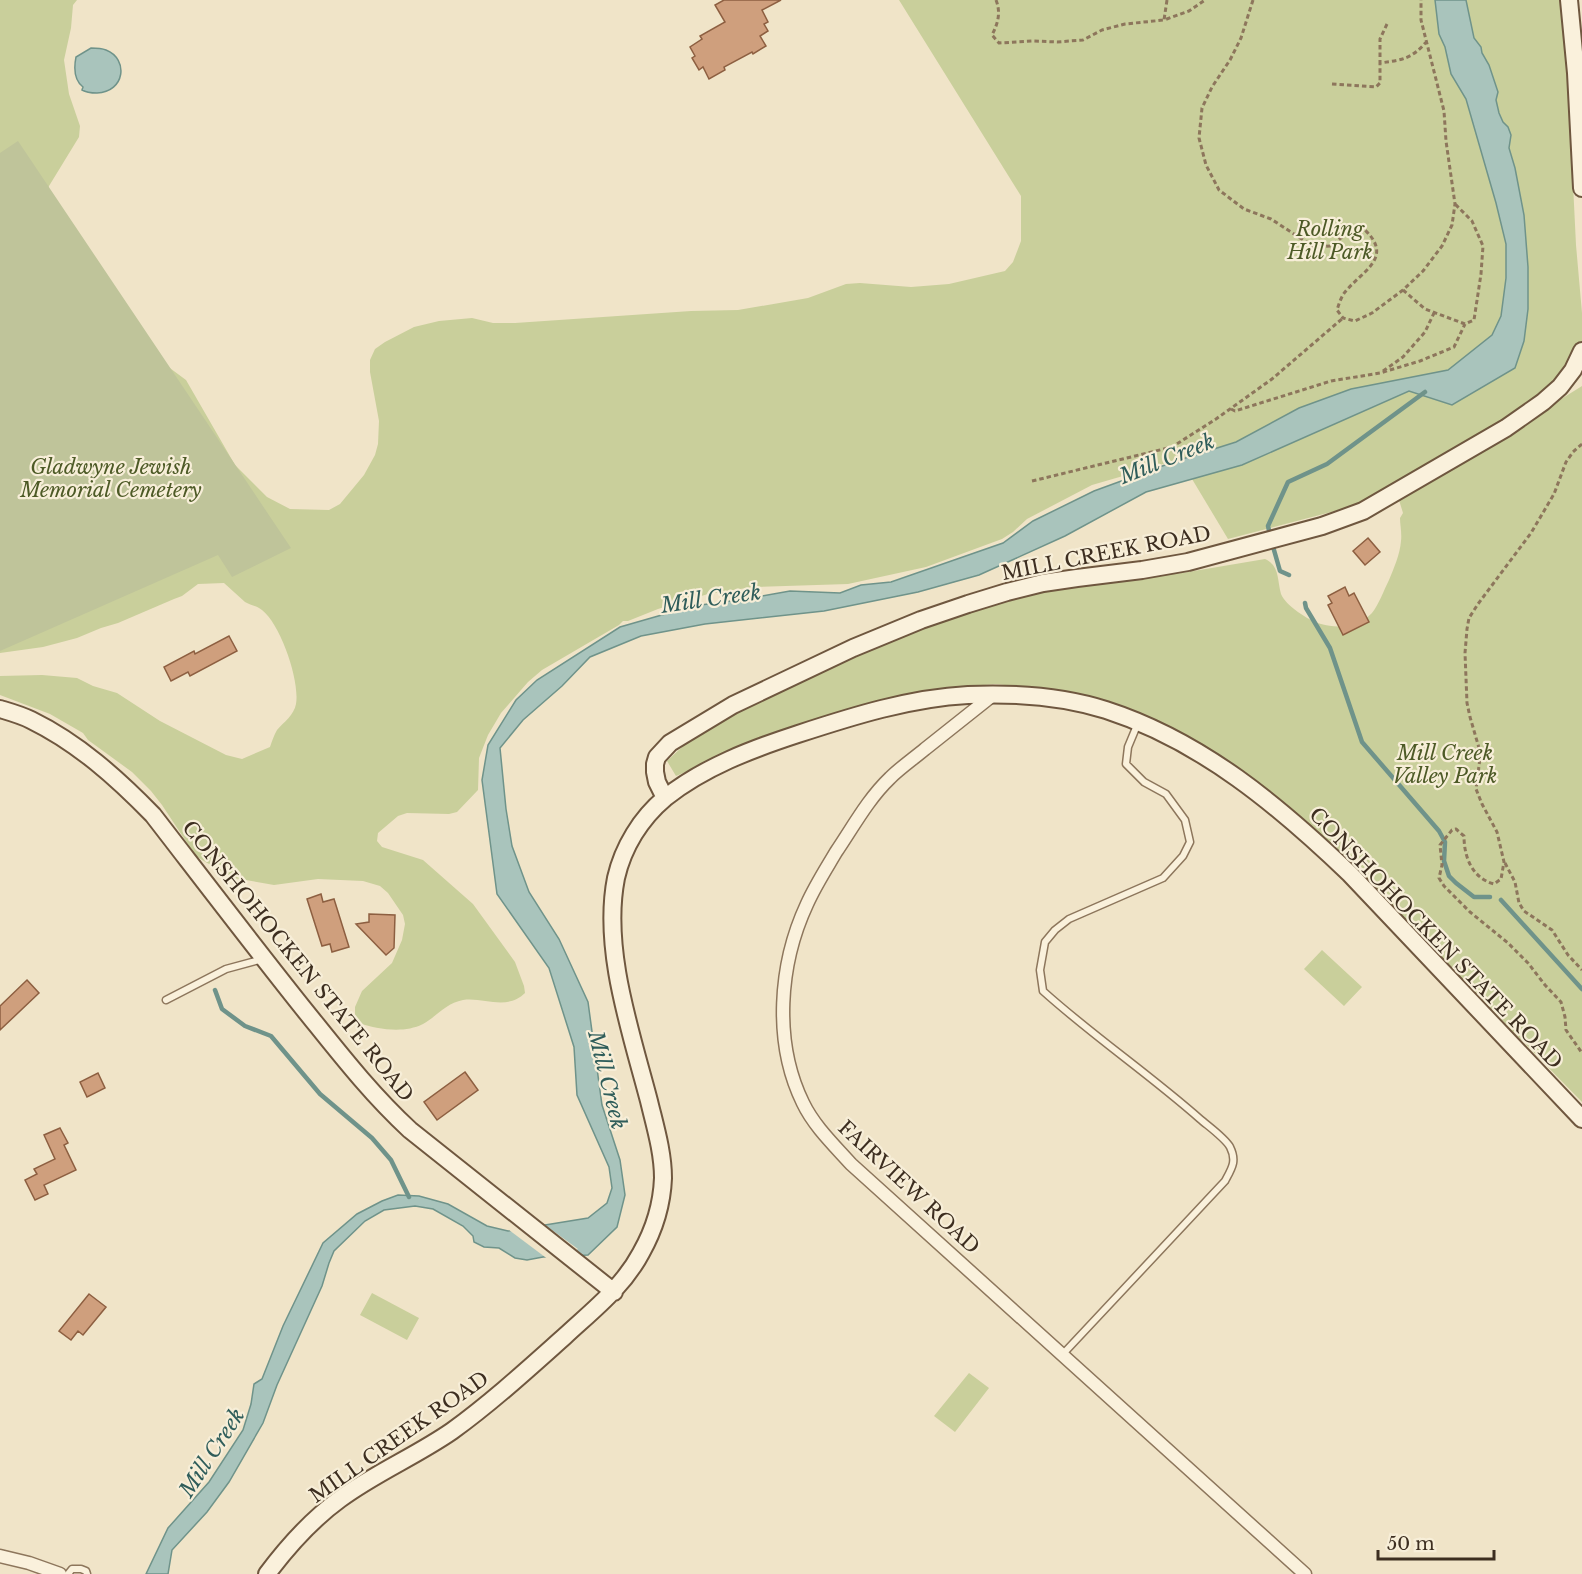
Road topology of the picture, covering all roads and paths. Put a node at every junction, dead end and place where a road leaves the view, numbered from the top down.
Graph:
1 (996, 0) edge
2 (1167, 0) edge
3 (1205, 0) edge
4 (1253, 0) edge
5 (1422, 0) edge
6 (1569, 0) edge
7 (1164, 20) junction
8 (1387, 24) dead end
9 (1427, 41) junction
10 (1380, 63) junction
11 (1332, 84) dead end
12 (1582, 189) edge
13 (1455, 204) junction
14 (1403, 290) junction
15 (1434, 313) junction
16 (1343, 318) junction
17 (1465, 324) junction
18 (1582, 351) edge
19 (1380, 373) junction
20 (1231, 408) junction
21 (1582, 444) edge
22 (1032, 481) dead end
23 (993, 695) junction
24 (0, 709) edge
25 (1138, 722) junction
26 (665, 798) junction
27 (1504, 862) junction
28 (264, 959) junction
29 (1582, 969) edge
30 (166, 1000) dead end
31 (1582, 1053) edge
32 (1582, 1119) edge
33 (614, 1292) junction
34 (1062, 1355) junction
35 (0, 1556) edge
36 (60, 1574) edge
37 (68, 1574) edge
38 (87, 1574) edge
39 (267, 1574) edge
40 (1305, 1574) edge

1 - 7 path
2 - 7 path
3 - 7 path
4 - 16 path
5 - 9 path
6 - 12 main road
8 - 10 path
9 - 10 path
9 - 13 path
10 - 11 path
13 - 14 path
13 - 17 path
14 - 15 path
14 - 16 path
15 - 17 path
15 - 19 path
16 - 20 path
17 - 19 path
18 - 26 main road, MILL CREEK ROAD
19 - 20 path
20 - 22 path
21 - 27 path
23 - 25 main road, CONSHOHOCKEN STATE ROAD
23 - 26 main road, CONSHOHOCKEN STATE ROAD
23 - 34 street, FAIRVIEW ROAD
24 - 28 main road, CONSHOHOCKEN STATE ROAD
25 - 32 main road, CONSHOHOCKEN STATE ROAD
25 - 34 lane
26 - 33 main road, CONSHOHOCKEN STATE ROAD
27 - 29 path
27 - 31 path
28 - 30 lane
28 - 33 main road, CONSHOHOCKEN STATE ROAD
33 - 39 main road, MILL CREEK ROAD
34 - 40 street, FAIRVIEW ROAD
35 - 36 street
37 - 38 lane

